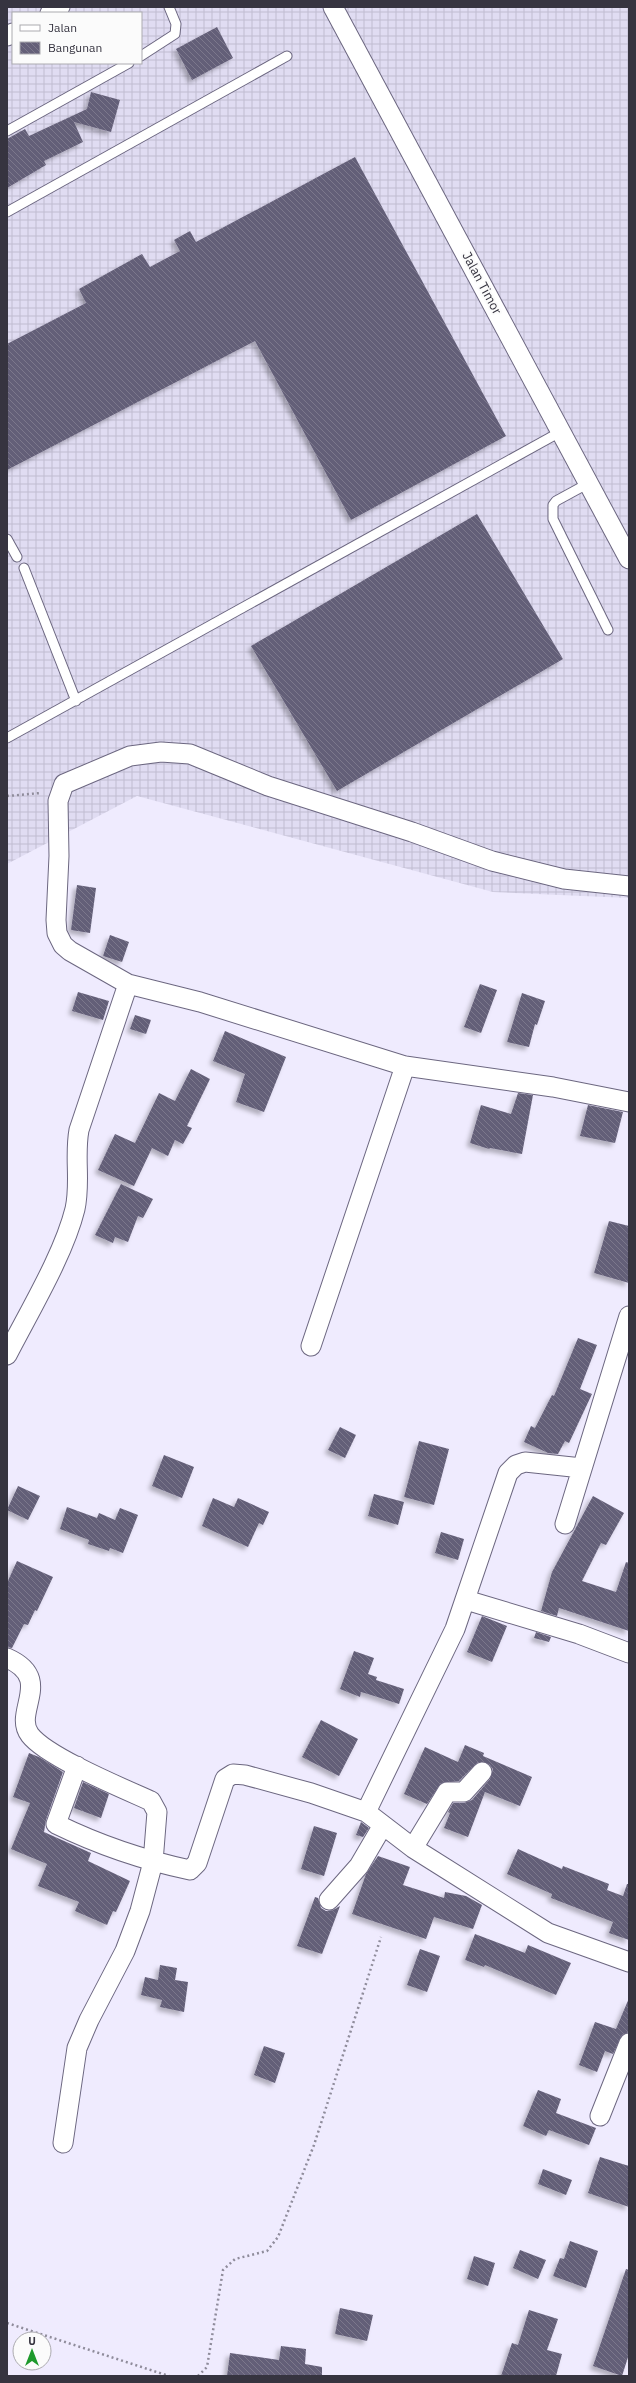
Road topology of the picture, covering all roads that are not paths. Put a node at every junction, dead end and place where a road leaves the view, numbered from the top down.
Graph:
1 (169, 7) edge
2 (333, 7) edge
3 (142, 55) edge
4 (287, 56) dead end
5 (127, 64) edge
6 (7, 131) edge
7 (7, 212) edge
8 (562, 431) junction
9 (590, 484) junction
10 (7, 539) edge
11 (17, 557) dead end
12 (629, 559) edge
13 (24, 568) dead end
14 (608, 630) dead end
15 (76, 701) junction
16 (7, 738) edge
17 (629, 886) edge
18 (128, 984) junction
19 (404, 1066) junction
20 (629, 1102) edge
21 (629, 1316) edge
22 (311, 1346) dead end
23 (7, 1355) edge
24 (582, 1468) junction
25 (565, 1524) dead end
26 (466, 1600) junction
27 (629, 1653) edge
28 (7, 1658) edge
29 (78, 1766) junction
30 (482, 1772) dead end
31 (366, 1812) junction
32 (383, 1825) junction
33 (413, 1848) junction
34 (153, 1862) junction
35 (329, 1900) dead end
36 (629, 1962) edge
37 (629, 2043) edge
38 (600, 2116) dead end
39 (63, 2143) dead end

1 - 3 lane
2 - 8 street, Jalan Timor
4 - 7 lane
5 - 6 lane
8 - 9 street, Jalan Timor
8 - 15 lane
9 - 12 street, Jalan Timor
9 - 14 lane
10 - 11 lane
13 - 15 lane
15 - 16 lane
17 - 18 street
18 - 19 street
18 - 23 street
19 - 20 street
19 - 22 street
21 - 24 street
24 - 25 street
24 - 26 street
26 - 27 street
26 - 31 street
28 - 29 street
29 - 34 street
29 - 34 street
30 - 33 street
31 - 32 street
31 - 34 street
32 - 33 street
32 - 35 street
33 - 36 street
34 - 39 street
37 - 38 street

